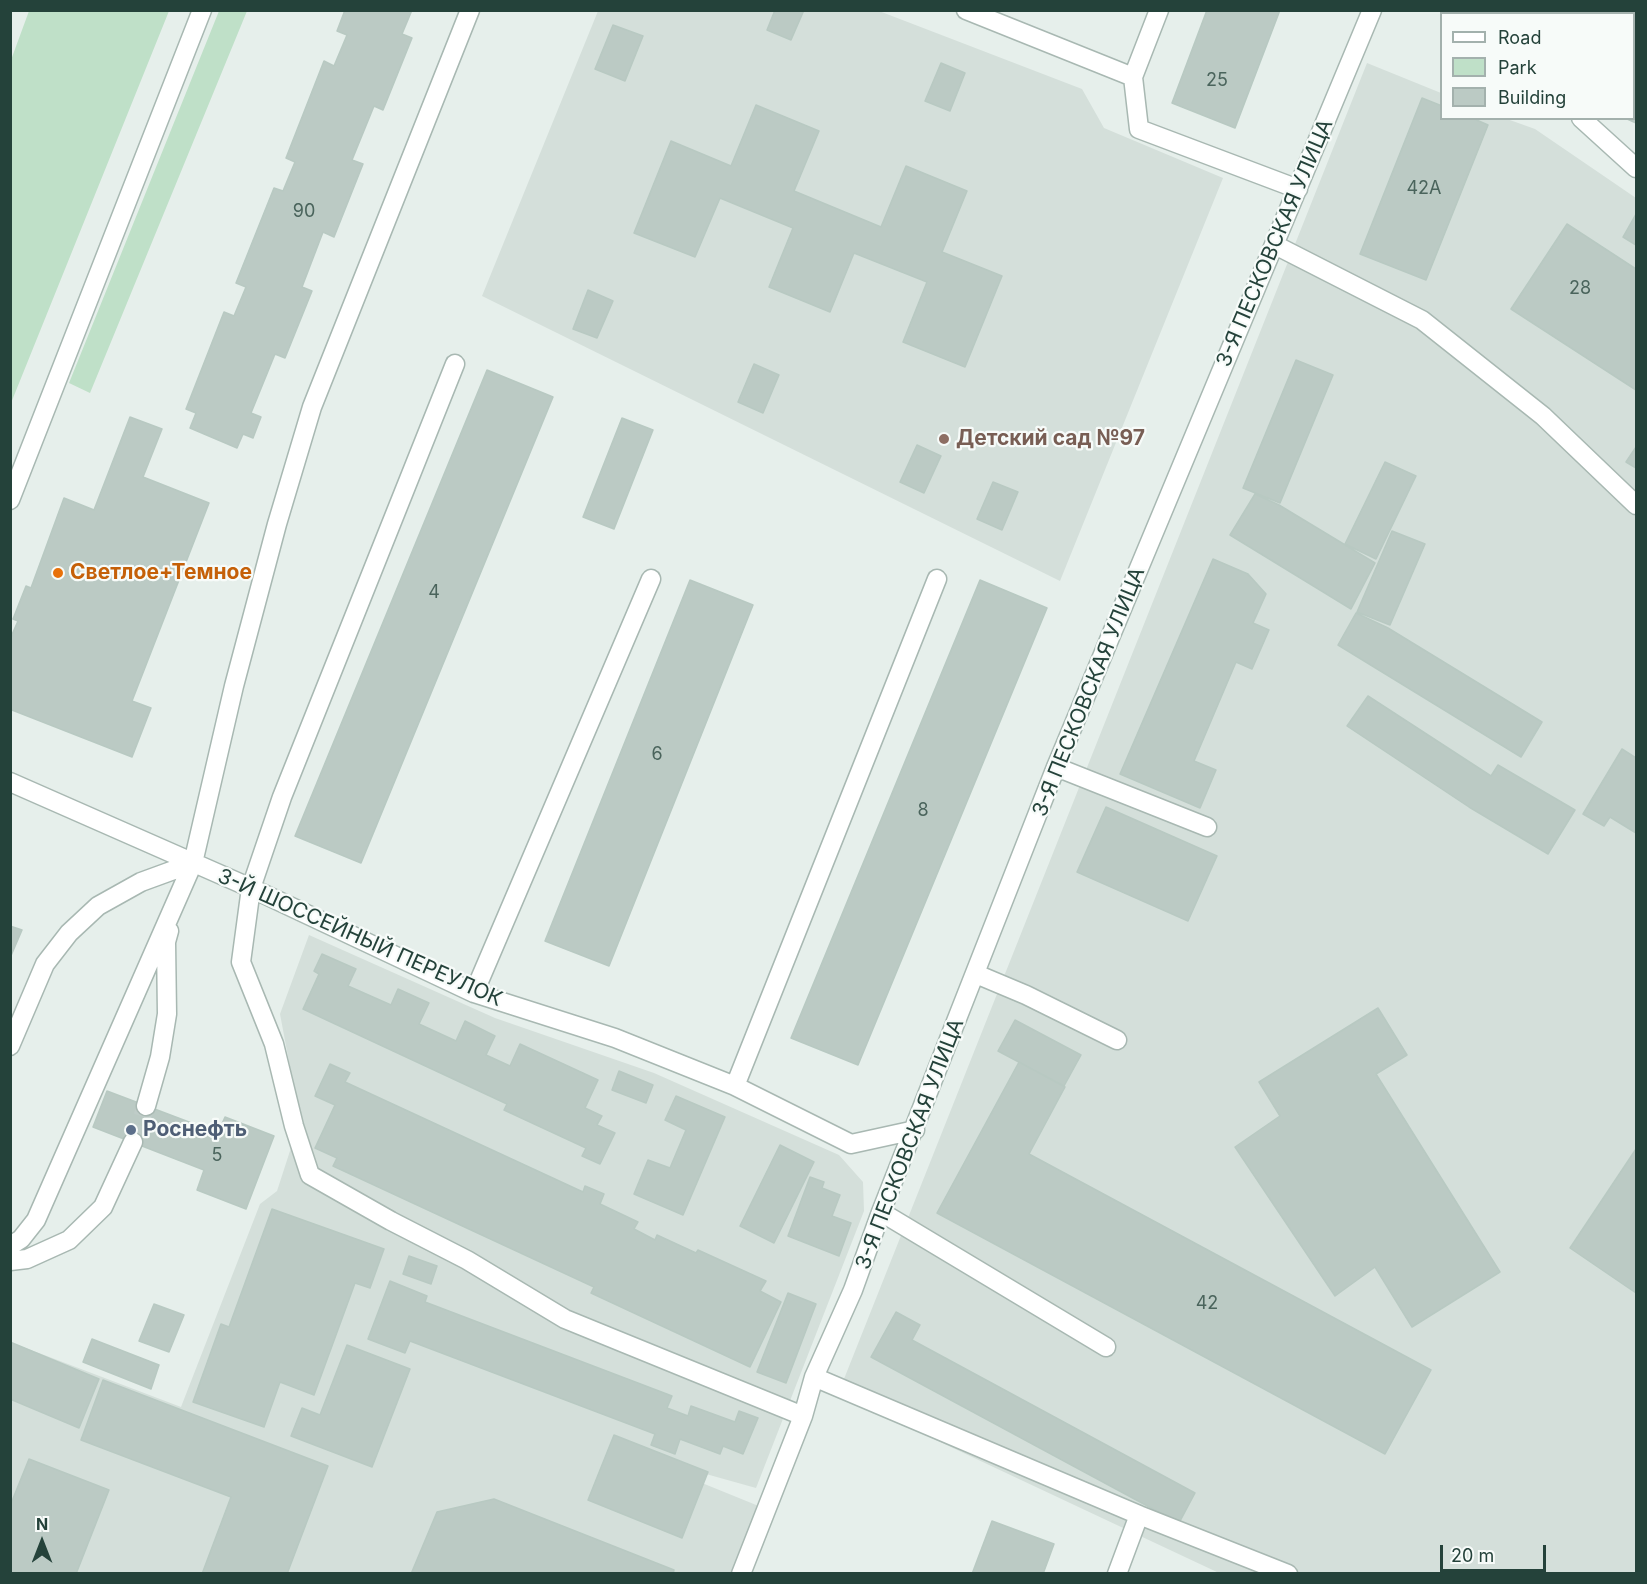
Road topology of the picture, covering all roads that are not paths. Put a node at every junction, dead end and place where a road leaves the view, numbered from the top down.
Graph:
1 (202, 10) edge
2 (470, 10) edge
3 (966, 10) edge
4 (1159, 10) edge
5 (1372, 10) edge
6 (1133, 77) junction
7 (1583, 120) edge
8 (1636, 168) edge
9 (1298, 189) junction
10 (1275, 245) junction
11 (455, 364) dead end
12 (10, 501) edge
13 (1636, 505) edge
14 (651, 579) dead end
15 (937, 579) dead end
16 (1056, 767) junction
17 (10, 782) edge
18 (1207, 827) dead end
19 (193, 863) junction
20 (251, 888) junction
21 (174, 909) junction
22 (976, 974) junction
23 (474, 993) junction
24 (1118, 1040) dead end
25 (10, 1046) edge
26 (735, 1086) junction
27 (146, 1106) tunnel mouth
28 (915, 1130) junction
29 (133, 1142) tunnel mouth
30 (881, 1212) junction
31 (10, 1246) edge
32 (10, 1261) edge
33 (1106, 1347) dead end
34 (814, 1377) junction
35 (803, 1416) junction
36 (1139, 1515) junction
37 (741, 1574) edge
38 (1117, 1574) edge
39 (1288, 1574) edge

1 - 12 street
2 - 19 street
3 - 6 street
4 - 6 street
5 - 9 street, 3-Я ПЕСКОВСКАЯ УЛИЦА
6 - 9 street
7 - 8 street
9 - 10 street, 3-Я ПЕСКОВСКАЯ УЛИЦА
10 - 13 street
10 - 16 street, 3-Я ПЕСКОВСКАЯ УЛИЦА
11 - 20 street
14 - 23 street
15 - 26 street
16 - 18 street
16 - 22 street, 3-Я ПЕСКОВСКАЯ УЛИЦА
17 - 19 street, 3-Й ШОССЕЙНЫЙ ПЕРЕУЛОК
19 - 20 street, 3-Й ШОССЕЙНЫЙ ПЕРЕУЛОК
19 - 21 street
19 - 25 street
20 - 23 street, 3-Й ШОССЕЙНЫЙ ПЕРЕУЛОК
20 - 35 street
21 - 27 street
21 - 31 street
22 - 24 street
22 - 28 street, 3-Я ПЕСКОВСКАЯ УЛИЦА
23 - 26 street, 3-Й ШОССЕЙНЫЙ ПЕРЕУЛОК
26 - 28 street, 3-Й ШОССЕЙНЫЙ ПЕРЕУЛОК
28 - 30 street, 3-Я ПЕСКОВСКАЯ УЛИЦА
29 - 32 street
30 - 33 street
30 - 34 street, 3-Я ПЕСКОВСКАЯ УЛИЦА
34 - 35 street, 3-Я ПЕСКОВСКАЯ УЛИЦА
34 - 36 street
35 - 37 street, 3-Я ПЕСКОВСКАЯ УЛИЦА
36 - 38 street
36 - 39 street

